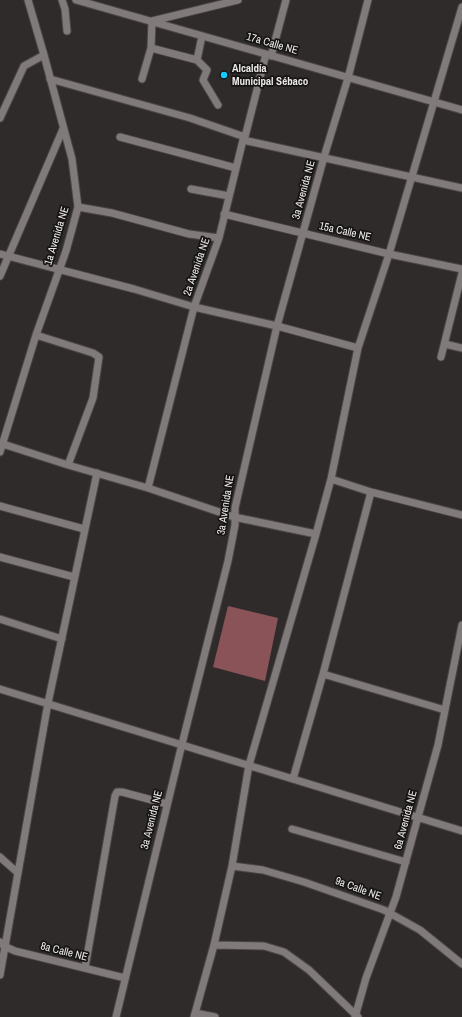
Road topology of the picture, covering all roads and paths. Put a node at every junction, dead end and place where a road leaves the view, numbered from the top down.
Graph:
1 (28, 0) edge
2 (62, 0) edge
3 (76, 0) edge
4 (238, 0) edge
5 (286, 0) edge
6 (368, 0) edge
7 (462, 7) edge
8 (461, 17) edge
9 (152, 22) junction
10 (67, 31) dead end
11 (202, 36) junction
12 (151, 48) junction
13 (44, 55) junction
14 (269, 55) junction
15 (197, 60) junction
16 (348, 78) junction
17 (50, 79) junction
18 (142, 79) dead end
19 (434, 102) junction
20 (218, 105) dead end
21 (462, 110) edge
22 (0, 118) edge
23 (63, 129) junction
24 (120, 137) dead end
25 (244, 138) junction
26 (324, 157) junction
27 (236, 168) junction
28 (412, 176) junction
29 (462, 188) edge
30 (191, 189) dead end
31 (229, 196) junction
32 (78, 207) junction
33 (224, 214) junction
34 (303, 233) junction
35 (218, 238) junction
36 (0, 254) edge
37 (389, 254) junction
38 (9, 256) junction
39 (462, 269) edge
40 (59, 270) junction
41 (462, 273) edge
42 (0, 276) edge
43 (194, 306) junction
44 (277, 326) junction
45 (36, 335) junction
46 (445, 344) junction
47 (358, 348) junction
48 (462, 348) edge
49 (441, 358) dead end
50 (1, 446) edge
51 (68, 465) junction
52 (97, 473) junction
53 (331, 479) junction
54 (148, 488) junction
55 (371, 492) junction
56 (0, 506) edge
57 (462, 515) edge
58 (234, 517) junction
59 (84, 529) junction
60 (316, 534) junction
61 (0, 557) edge
62 (74, 577) junction
63 (0, 619) edge
64 (462, 625) edge
65 (62, 639) junction
66 (323, 674) junction
67 (0, 689) edge
68 (48, 703) junction
69 (445, 710) junction
70 (182, 744) junction
71 (249, 765) junction
72 (293, 779) junction
73 (167, 804) junction
74 (418, 817) junction
75 (292, 829) dead end
76 (462, 831) edge
77 (0, 857) edge
78 (406, 862) junction
79 (232, 866) junction
80 (18, 873) junction
81 (390, 913) junction
82 (2, 944) edge
83 (214, 945) junction
84 (462, 964) edge
85 (85, 968) junction
86 (0, 975) edge
87 (125, 978) junction
88 (195, 1015) edge
89 (356, 1016) edge
90 (116, 1017) edge
91 (216, 1017) edge

1 - 13 street, 1a Avenida NE
2 - 10 street
3 - 9 street, 17a Calle NE
4 - 9 street
5 - 14 street, 2a Avenida NE
6 - 16 street, 3a Avenida NE
7 - 8 street
8 - 19 street
9 - 11 street, 17a Calle NE
9 - 12 street
11 - 14 street, 17a Calle NE
11 - 15 street
12 - 15 street
12 - 18 street
13 - 17 street, 1a Avenida NE
13 - 22 street
14 - 16 street, 17a Calle NE
14 - 25 street, 2a Avenida NE
15 - 20 street
16 - 19 street, 17a Calle NE
16 - 26 street, 3a Avenida NE
17 - 23 street, 1a Avenida NE
17 - 25 street
19 - 21 street, 17a Calle NE
19 - 28 street
23 - 32 street, 1a Avenida NE
23 - 38 street
24 - 27 street
25 - 26 street
25 - 27 street, 2a Avenida NE
26 - 28 street
26 - 34 street, 3a Avenida NE
27 - 31 street, 2a Avenida NE
28 - 29 street
28 - 37 street
30 - 31 street
31 - 33 street, 2a Avenida NE
32 - 35 street
32 - 40 street, 1a Avenida NE
33 - 34 street, 15a Calle NE
33 - 35 street, 2a Avenida NE
34 - 37 street, 15a Calle NE
34 - 44 street, 3a Avenida NE
35 - 43 street, 2a Avenida NE
36 - 38 street
37 - 39 street, 15a Calle NE
37 - 47 street
38 - 40 street
38 - 42 street
40 - 43 street
40 - 45 street, 1a Avenida NE
41 - 46 street
43 - 44 street
43 - 54 street, 2a Avenida NE
44 - 47 street
44 - 58 street, 3a Avenida NE
45 - 50 street, 1a Avenida NE
45 - 51 street
46 - 48 street
46 - 49 street
47 - 53 street
50 - 51 street
51 - 52 street
52 - 54 street
52 - 59 street
53 - 55 street
53 - 60 street
54 - 58 street
55 - 57 street
55 - 66 street
56 - 59 street
58 - 60 street
58 - 70 street, 3a Avenida NE
59 - 62 street
60 - 71 street
61 - 62 street
62 - 65 street
63 - 65 street
64 - 69 street, 6a Avenida NE
65 - 68 street
66 - 69 street
66 - 72 street
67 - 68 street
68 - 70 street
68 - 80 street
69 - 74 street, 6a Avenida NE
70 - 71 street
70 - 73 street, 3a Avenida NE
71 - 72 street
71 - 79 street
72 - 74 street
73 - 85 street
73 - 87 street, 3a Avenida NE
74 - 76 street
74 - 78 street, 6a Avenida NE
75 - 78 street
77 - 80 street
78 - 81 street, 6a Avenida NE
79 - 81 street, 9a Calle NE
79 - 83 street
80 - 82 street
81 - 84 street, 9a Calle NE
81 - 89 street, 6a Avenida NE
82 - 85 street, 8a Calle NE
82 - 86 street
83 - 88 street
83 - 89 street
85 - 87 street, 8a Calle NE
87 - 90 street, 3a Avenida NE
88 - 91 street

